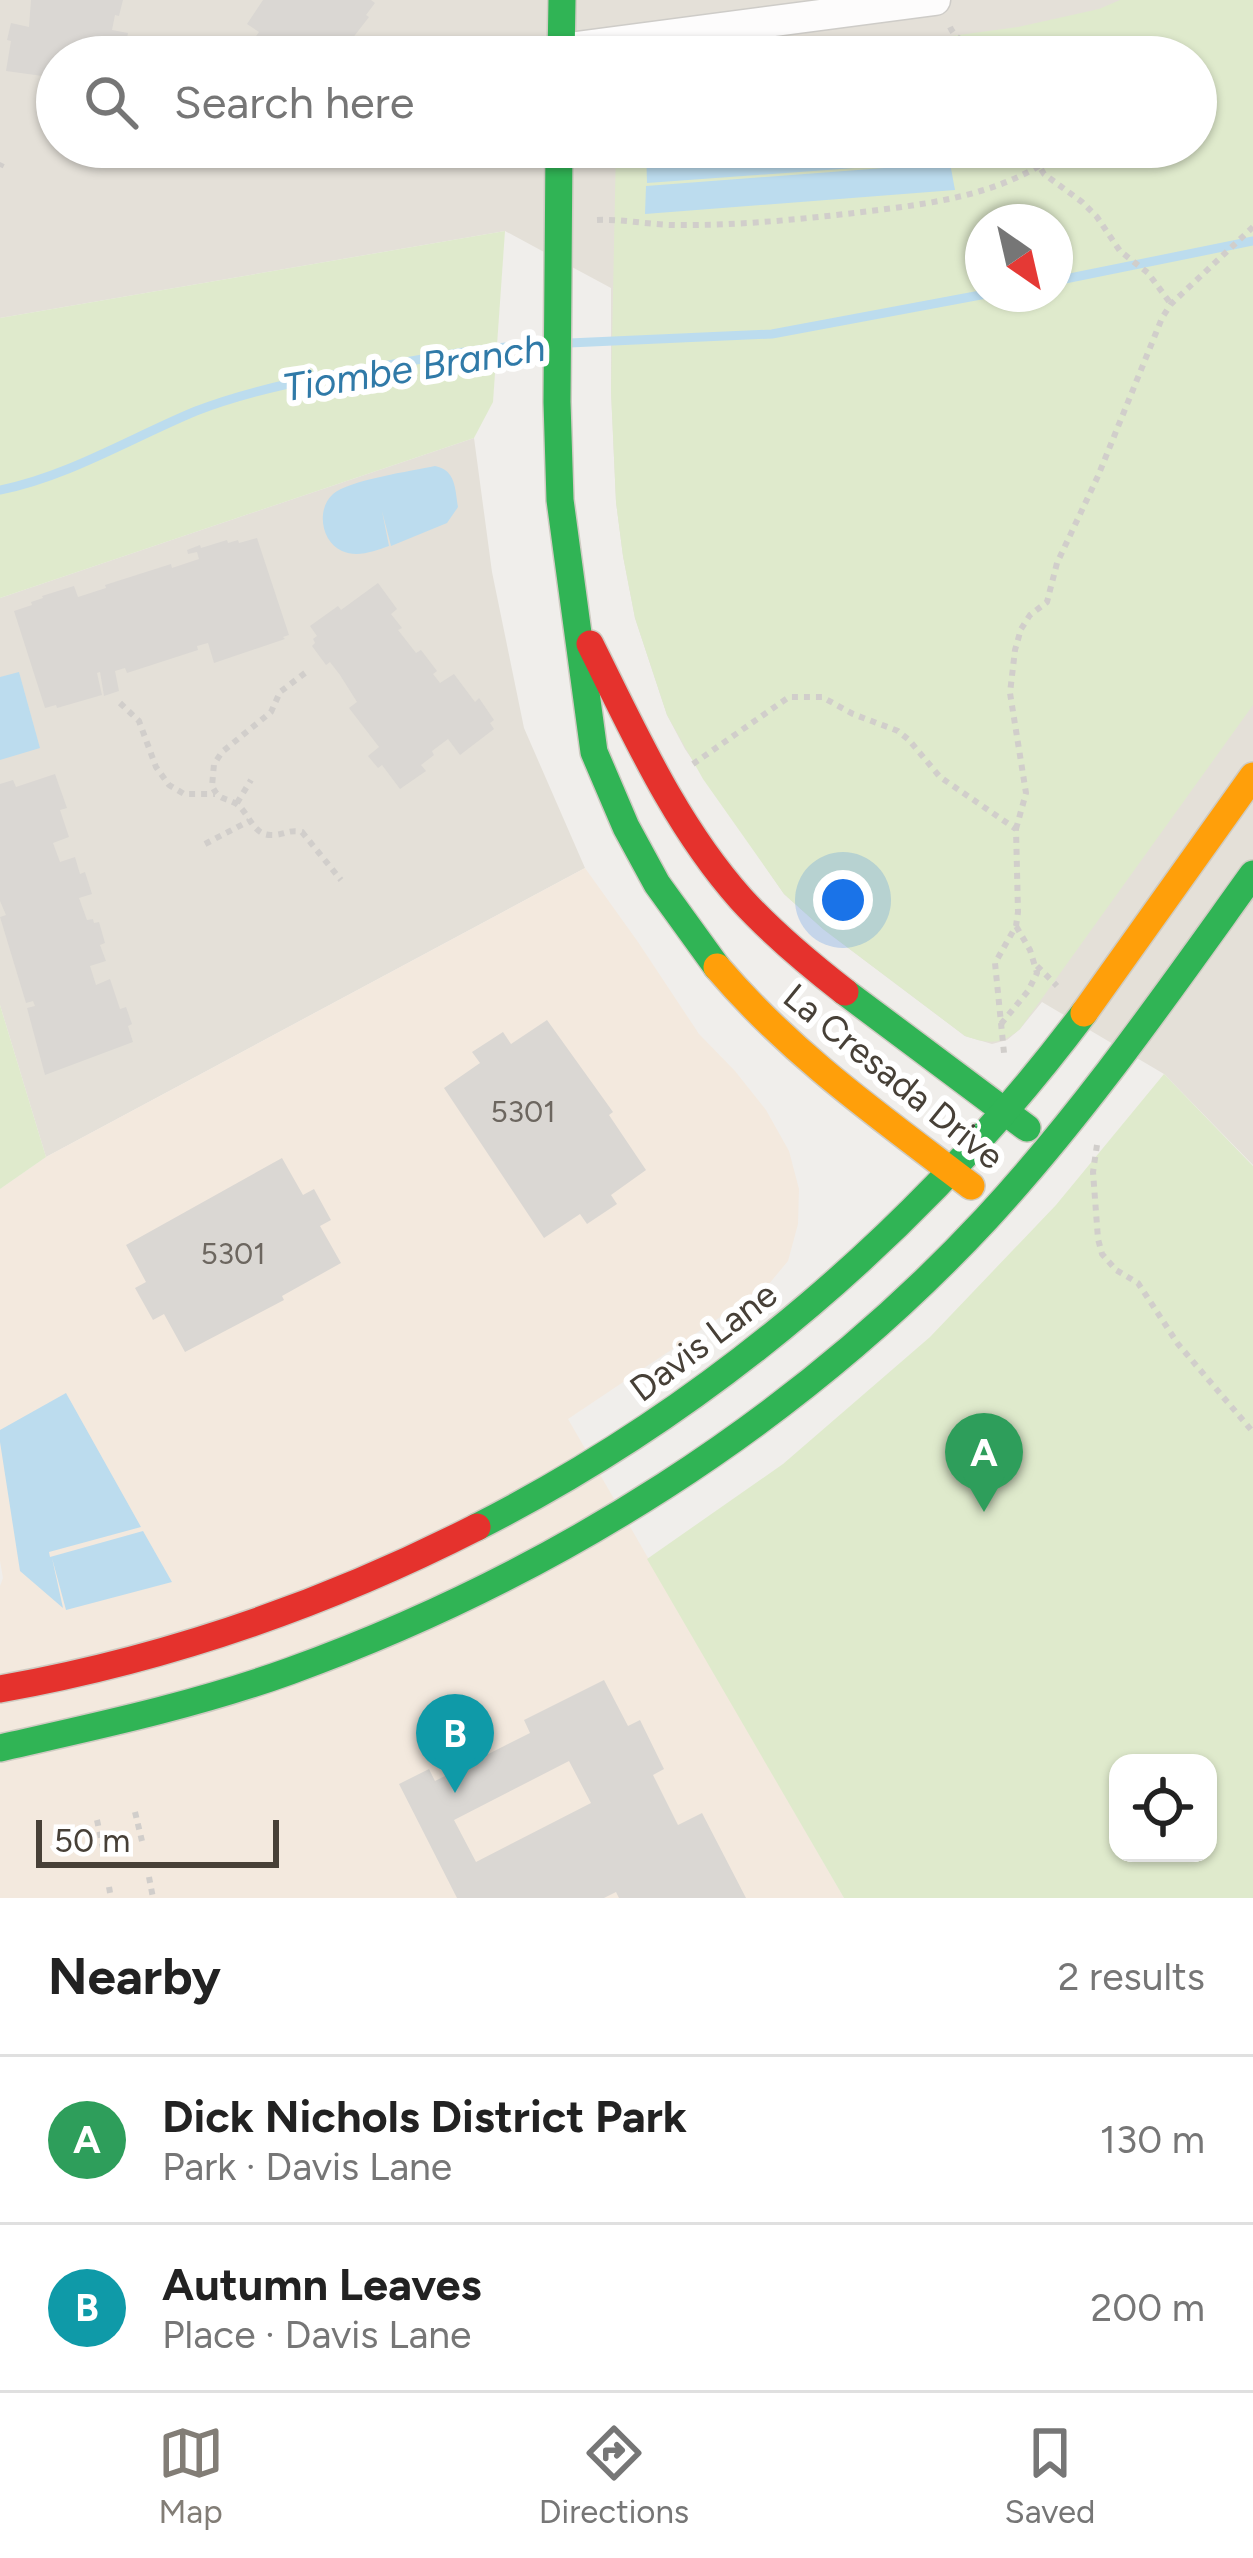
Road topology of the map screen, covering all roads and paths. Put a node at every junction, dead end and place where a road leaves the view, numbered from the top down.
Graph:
1 (562, 0) edge
2 (941, 6) edge
3 (561, 36) edge
4 (698, 36) edge
5 (954, 36) edge
6 (559, 168) edge
7 (1036, 168) edge
8 (1041, 168) edge
9 (598, 220) dead end
10 (1253, 227) edge
11 (1171, 304) junction
12 (577, 616) junction
13 (305, 673) dead end
14 (120, 703) dead end
15 (685, 770) dead end
16 (1253, 776) edge
17 (251, 781) dead end
18 (215, 794) junction
19 (236, 804) junction
20 (249, 821) junction
21 (1016, 829) junction
22 (205, 844) dead end
23 (1253, 874) edge
24 (341, 880) dead end
25 (1016, 926) junction
26 (1035, 963) junction
27 (1064, 991) dead end
28 (1001, 1024) junction
29 (1004, 1053) dead end
30 (1005, 1111) junction
31 (1095, 1136) dead end
32 (1050, 1145) junction
33 (950, 1170) junction
34 (996, 1206) junction
35 (1253, 1432) edge
36 (512, 1510) junction
37 (292, 1670) junction
38 (0, 1690) edge
39 (0, 1748) edge
40 (135, 1812) dead end
41 (97, 1820) dead end
42 (142, 1841) dead end
43 (103, 1848) dead end
44 (149, 1877) dead end
45 (109, 1887) dead end
46 (110, 1898) edge
47 (153, 1898) edge

1 - 3 main road
2 - 4 street
2 - 5 path
6 - 12 main road, La Cresada Drive
7 - 9 path
8 - 11 path
10 - 11 path
11 - 21 path
12 - 30 main road, La Cresada Drive
12 - 33 main road, La Cresada Drive
13 - 18 path
14 - 18 path
15 - 21 path
16 - 30 main road, Davis Lane
17 - 19 path
18 - 19 path
19 - 20 path
20 - 22 path
20 - 24 path
21 - 25 path
23 - 32 main road
25 - 26 path
25 - 28 path
26 - 27 path
26 - 28 path
28 - 29 path
30 - 32 main road, La Cresada Drive
30 - 33 main road, Davis Lane
31 - 35 path
32 - 34 main road
33 - 34 main road, La Cresada Drive
33 - 36 main road, Davis Lane
34 - 37 main road
36 - 37 main road
36 - 38 main road, Davis Lane
37 - 39 main road
40 - 42 path
41 - 43 path
44 - 47 path
45 - 46 path

